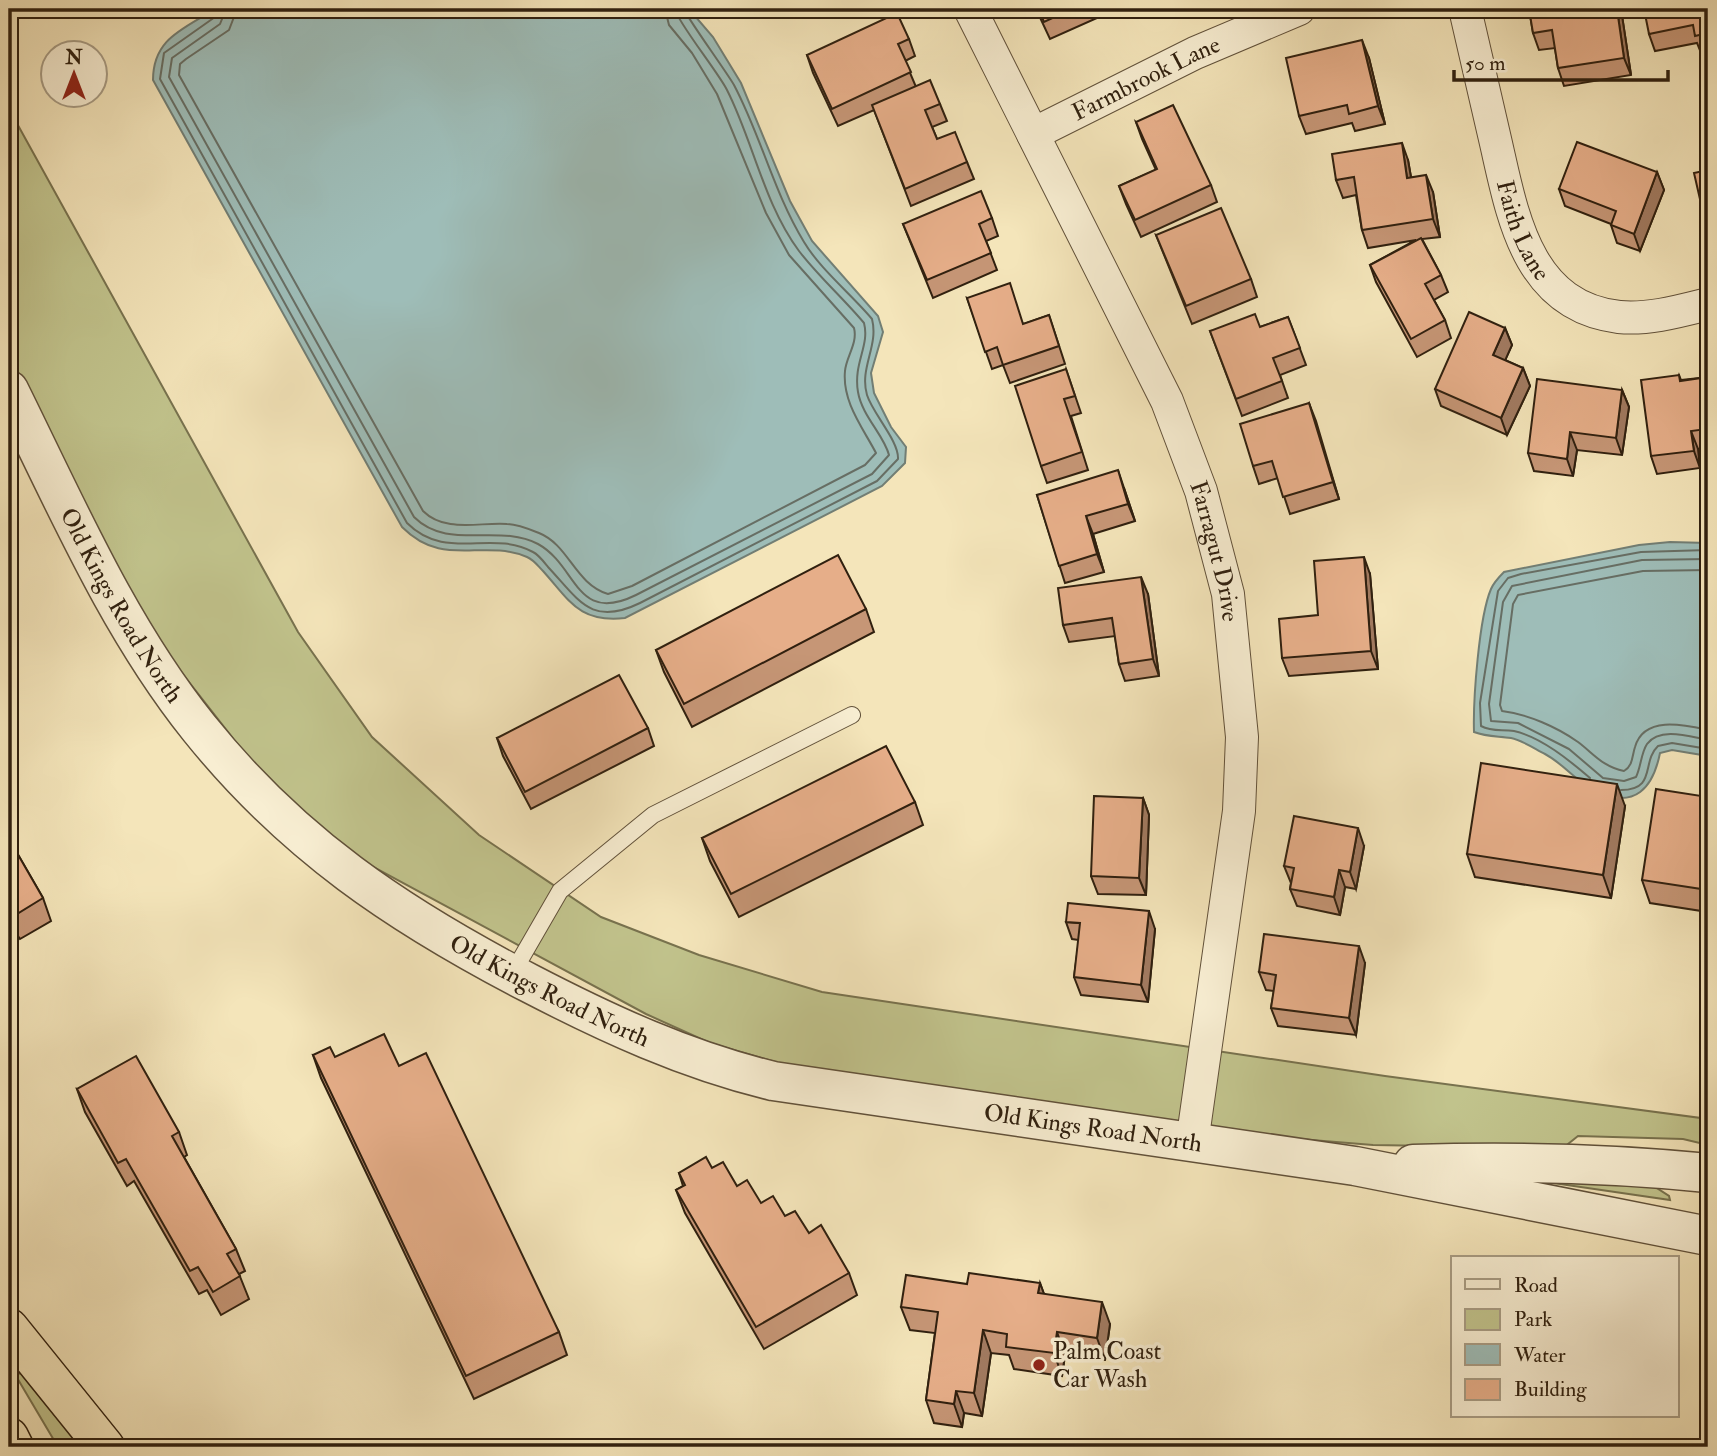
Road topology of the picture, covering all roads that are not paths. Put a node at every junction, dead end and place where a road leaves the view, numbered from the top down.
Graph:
1 (971, 9) edge
2 (1299, 9) edge
3 (1465, 9) edge
4 (1033, 134) junction
5 (1708, 304) edge
6 (9, 390) edge
7 (852, 715) dead end
8 (512, 974) junction
9 (1192, 1143) junction
10 (1355, 1166) junction
11 (1708, 1173) edge
12 (1708, 1236) edge
13 (9, 1328) edge
14 (9, 1437) edge
15 (14, 1447) edge
16 (105, 1447) edge

1 - 4 street, Farragut Drive
2 - 4 street, Farmbrook Lane
3 - 5 street, Faith Lane
4 - 9 street, Farragut Drive
6 - 8 street, Old Kings Road North
7 - 8 lane
8 - 9 street, Old Kings Road North
9 - 10 street, Old Kings Road North
10 - 11 street, Old Kings Road North
10 - 12 street, Old Kings Road North
13 - 16 highway
14 - 15 highway

